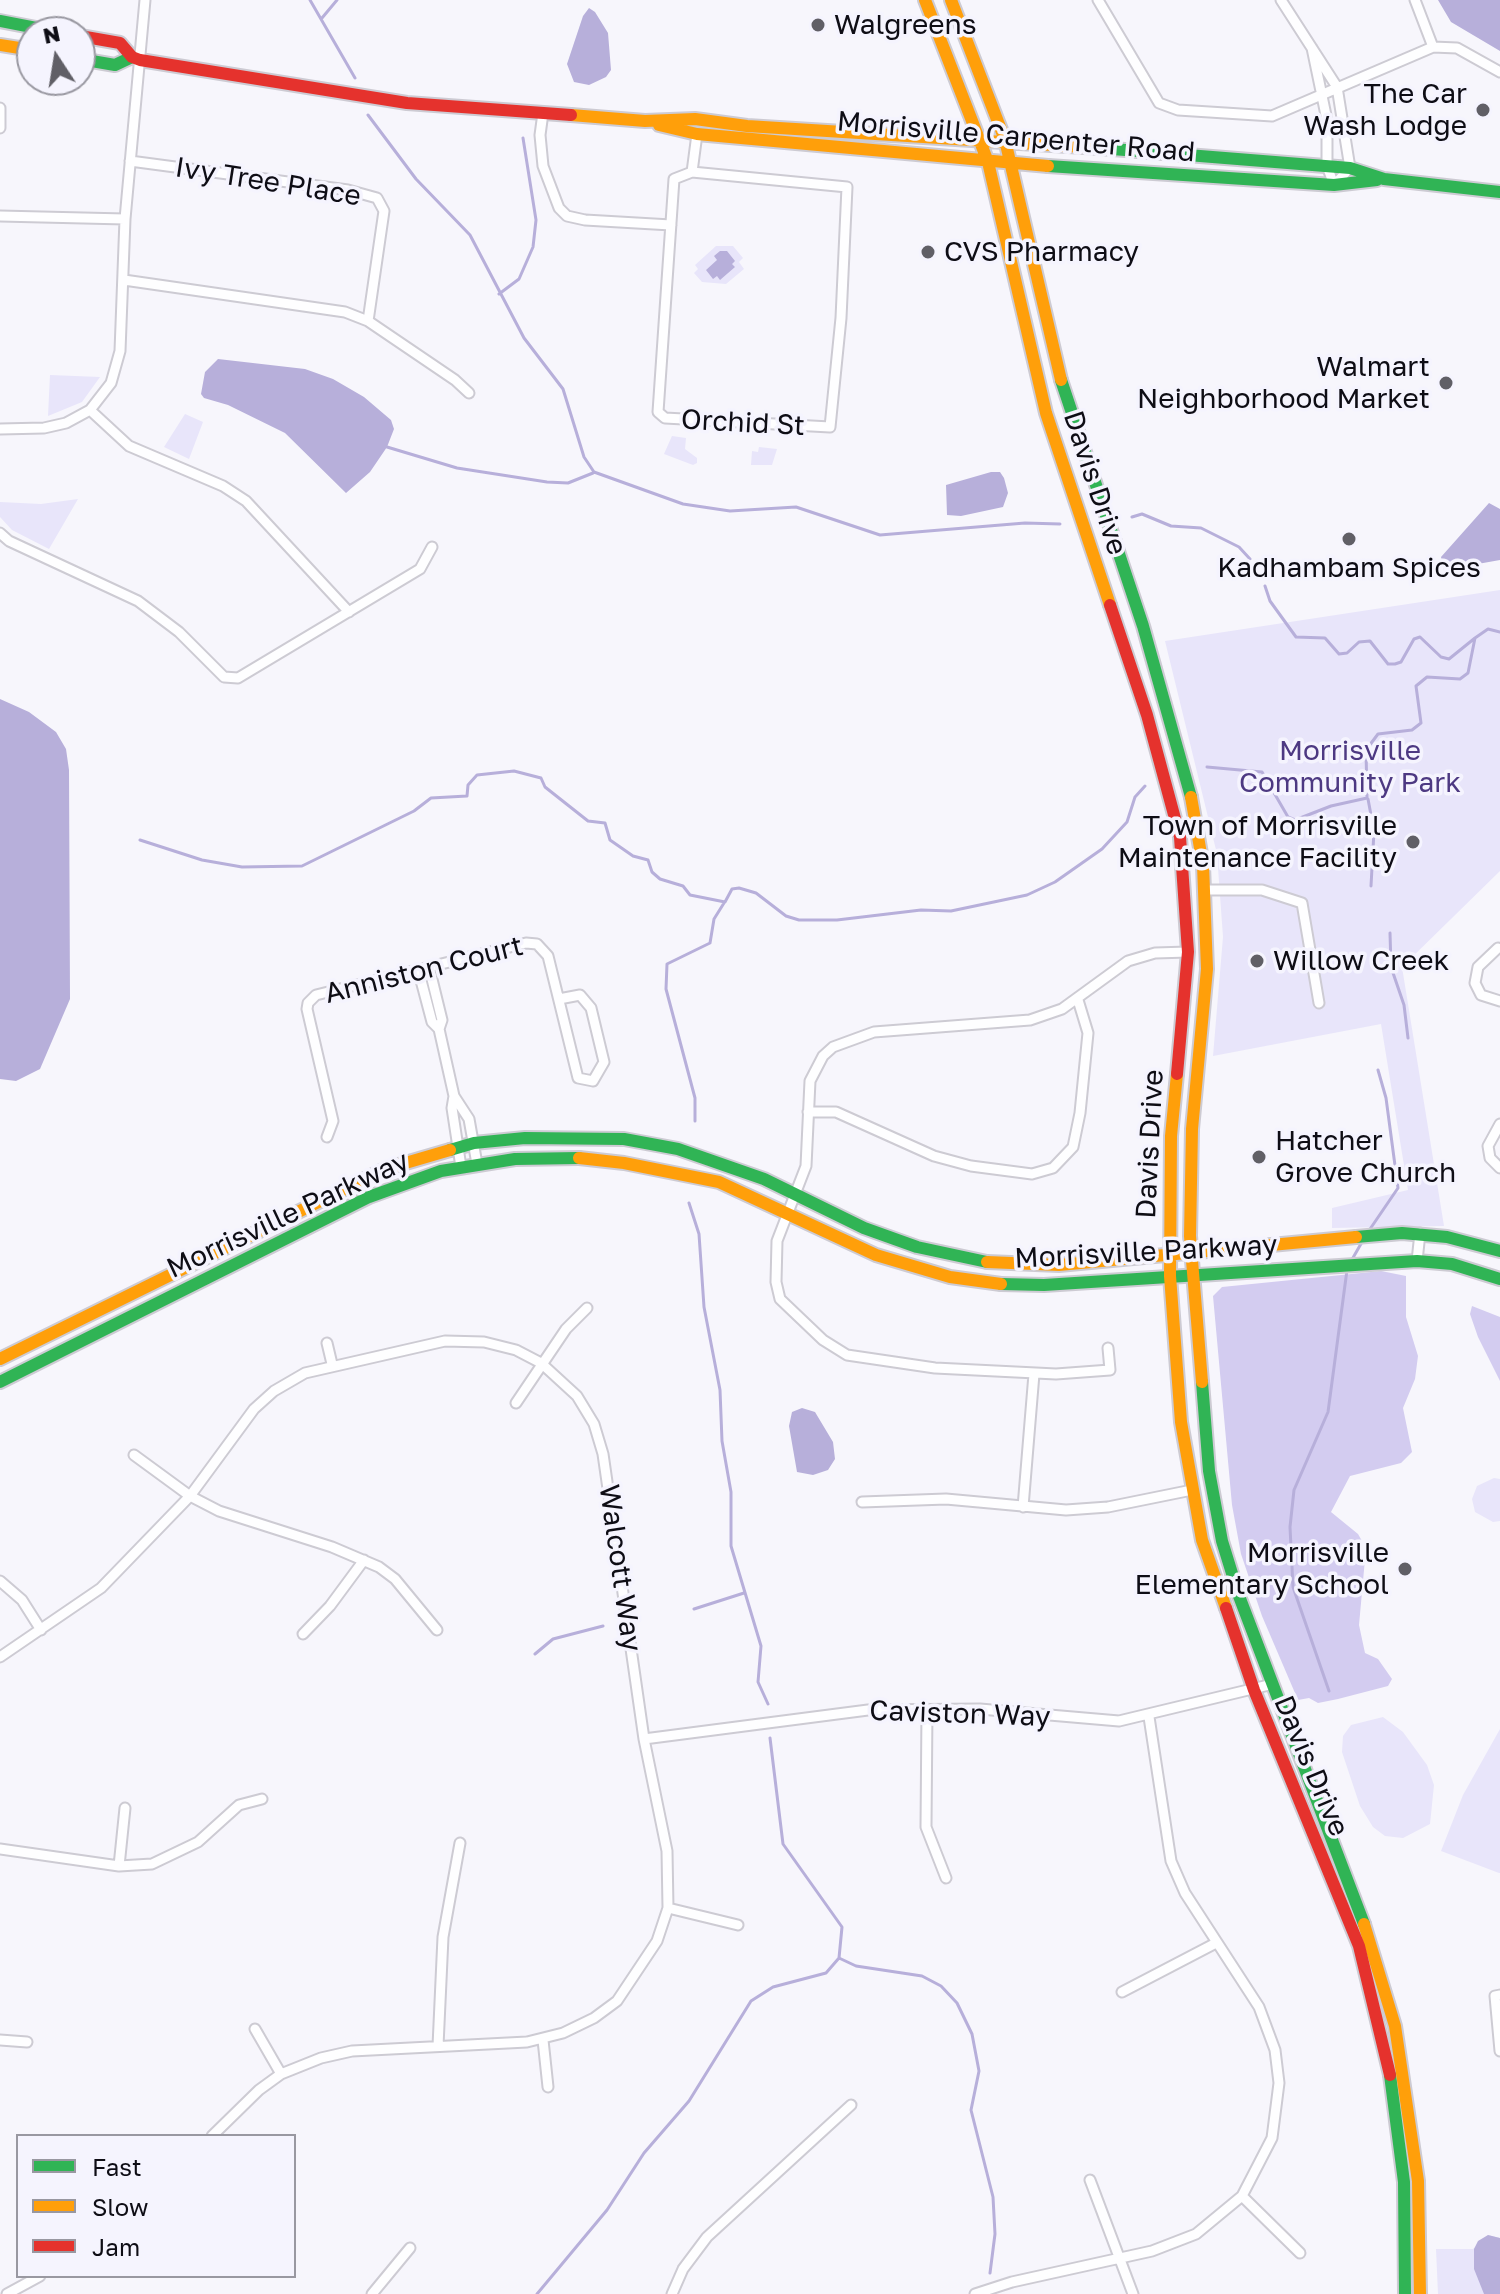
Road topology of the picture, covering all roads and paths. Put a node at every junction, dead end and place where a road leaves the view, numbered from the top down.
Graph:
1 (145, 0) edge
2 (925, 0) edge
3 (951, 0) edge
4 (1098, 0) edge
5 (1281, 0) edge
6 (1415, 0) edge
7 (96, 39) edge
8 (1433, 47) junction
9 (1312, 48) junction
10 (136, 58) junction
11 (96, 62) edge
12 (1500, 72) edge
13 (1337, 87) junction
14 (1322, 94) junction
15 (0, 108) edge
16 (543, 113) junction
17 (645, 121) junction
18 (0, 128) edge
19 (697, 134) junction
20 (1005, 140) junction
21 (981, 141) junction
22 (130, 161) junction
23 (988, 162) junction
24 (1011, 164) junction
25 (1327, 166) junction
26 (1350, 168) junction
27 (692, 172) junction
28 (1384, 179) junction
29 (1334, 185) junction
30 (1500, 192) edge
31 (0, 216) edge
32 (125, 219) junction
33 (671, 225) junction
34 (124, 280) junction
35 (368, 321) junction
36 (469, 393) dead end
37 (90, 410) junction
38 (0, 429) edge
39 (0, 533) edge
40 (432, 547) dead end
41 (349, 612) junction
42 (1205, 890) junction
43 (1499, 948) edge
44 (1188, 952) junction
45 (429, 967) junction
46 (418, 969) junction
47 (559, 999) junction
48 (1078, 1000) junction
49 (1500, 1001) edge
50 (1319, 1003) dead end
51 (439, 1029) junction
52 (454, 1096) junction
53 (808, 1112) junction
54 (1500, 1124) edge
55 (327, 1137) dead end
56 (474, 1143) junction
57 (458, 1147) junction
58 (477, 1164) junction
59 (461, 1167) junction
60 (1500, 1168) edge
61 (797, 1195) junction
62 (788, 1212) junction
63 (1420, 1233) junction
64 (1500, 1251) edge
65 (1191, 1254) junction
66 (1169, 1256) junction
67 (1417, 1261) junction
68 (1170, 1276) junction
69 (1191, 1276) junction
70 (1500, 1279) edge
71 (587, 1308) dead end
72 (327, 1343) dead end
73 (1108, 1348) dead end
74 (0, 1359) edge
75 (541, 1363) junction
76 (332, 1364) junction
77 (1034, 1374) junction
78 (0, 1382) edge
79 (516, 1403) dead end
80 (134, 1455) dead end
81 (1192, 1490) junction
82 (190, 1496) junction
83 (862, 1502) dead end
84 (1023, 1507) junction
85 (364, 1560) junction
86 (0, 1581) edge
87 (41, 1630) junction
88 (437, 1630) dead end
89 (303, 1634) dead end
90 (0, 1657) edge
91 (1273, 1684) junction
92 (1254, 1690) junction
93 (927, 1709) junction
94 (1149, 1717) junction
95 (644, 1739) junction
96 (262, 1799) dead end
97 (125, 1808) dead end
98 (460, 1843) dead end
99 (0, 1849) edge
100 (119, 1866) junction
101 (946, 1878) dead end
102 (668, 1908) junction
103 (738, 1925) dead end
104 (1216, 1943) junction
105 (1122, 1992) dead end
106 (1500, 1995) edge
107 (255, 2029) dead end
108 (0, 2040) edge
109 (543, 2040) junction
110 (27, 2042) dead end
111 (438, 2046) junction
112 (1500, 2051) edge
113 (281, 2074) junction
114 (548, 2087) dead end
115 (851, 2105) dead end
116 (214, 2134) edge
117 (1090, 2180) dead end
118 (1242, 2196) junction
119 (410, 2248) dead end
120 (1300, 2253) dead end
121 (1120, 2258) junction
122 (36, 2278) edge
123 (0, 2287) edge
124 (6, 2294) edge
125 (372, 2294) edge
126 (672, 2294) edge
127 (975, 2294) edge
128 (1133, 2294) edge
129 (1405, 2294) edge
130 (1420, 2294) edge

1 - 10 street
2 - 21 main road, Davis Drive
3 - 20 main road, Davis Drive
4 - 14 street
5 - 9 street
6 - 8 street
7 - 10 main road, Morrisville Carpenter Road
8 - 12 street
8 - 13 street
9 - 13 street
9 - 14 street
10 - 11 main road, Morrisville Carpenter Road
10 - 16 main road, Morrisville Carpenter Road
10 - 22 street
13 - 14 street
13 - 26 street
14 - 25 street
15 - 18 street
16 - 17 main road, Morrisville Carpenter Road
16 - 33 street
17 - 19 main road, Morrisville Carpenter Road
17 - 21 main road, Morrisville Carpenter Road
19 - 23 main road, Morrisville Carpenter Road
19 - 27 street, Orchid St
20 - 21 main road, Morrisville Carpenter Road
20 - 24 main road, Davis Drive
20 - 25 main road, Morrisville Carpenter Road
21 - 23 main road, Davis Drive
22 - 32 street
22 - 35 street, Ivy Tree Place
23 - 24 main road, Morrisville Carpenter Road
23 - 44 main road, Davis Drive
24 - 29 main road, Morrisville Carpenter Road
24 - 42 main road, Davis Drive
25 - 26 main road, Morrisville Carpenter Road
25 - 29 street
26 - 28 main road, Morrisville Carpenter Road
26 - 29 street
27 - 33 street, Orchid St
27 - 33 street, Orchid St
28 - 29 main road, Morrisville Carpenter Road
28 - 30 main road, Morrisville Carpenter Road
31 - 32 street
32 - 34 street
34 - 35 street
34 - 37 street
35 - 36 street
37 - 38 street
37 - 41 street
39 - 41 street
40 - 41 street
42 - 50 street
42 - 65 main road, Davis Drive
43 - 49 street
44 - 48 street
44 - 66 main road, Davis Drive
45 - 46 street, Anniston Court
45 - 47 street, Anniston Court
45 - 51 street
46 - 51 street
46 - 55 street, Anniston Court
47 - 47 street, Anniston Court
48 - 53 street
48 - 53 street
51 - 52 street
52 - 56 street
52 - 57 street
53 - 61 street
54 - 60 street
56 - 57 main road, Morrisville Parkway
56 - 58 street
56 - 61 main road, Morrisville Parkway
57 - 59 street
57 - 74 main road, Morrisville Parkway
58 - 59 main road, Morrisville Parkway
58 - 62 main road, Morrisville Parkway
59 - 78 main road, Morrisville Parkway
61 - 62 street
61 - 66 main road, Morrisville Parkway
62 - 68 main road, Morrisville Parkway
62 - 77 street
63 - 64 main road, Morrisville Parkway
63 - 65 main road, Morrisville Parkway
63 - 67 street
65 - 66 main road, Morrisville Parkway
65 - 69 main road, Davis Drive
66 - 68 main road, Davis Drive
67 - 69 main road, Morrisville Parkway
67 - 70 main road, Morrisville Parkway
68 - 69 main road, Morrisville Parkway
68 - 81 main road, Davis Drive
69 - 91 main road, Davis Drive
71 - 75 street
72 - 76 street
73 - 77 street
75 - 76 street, Walcott Way
75 - 79 street
75 - 95 street, Walcott Way
76 - 82 street, Walcott Way
77 - 84 street
80 - 82 street
81 - 84 street
81 - 92 main road, Davis Drive
82 - 85 street
82 - 87 street, Walcott Way
83 - 84 street
85 - 88 street
85 - 89 street
86 - 87 street
87 - 90 street, Walcott Way
91 - 92 street, Caviston Way
91 - 130 main road, Davis Drive
92 - 94 street, Caviston Way
92 - 129 main road, Davis Drive
93 - 94 street, Caviston Way
93 - 95 street, Caviston Way
93 - 101 street
94 - 104 street
95 - 102 street, Walcott Way
96 - 100 street
97 - 100 street
98 - 111 street
99 - 100 street
102 - 103 street
102 - 109 street, Walcott Way
104 - 105 street
104 - 118 street
106 - 112 street
107 - 113 street
108 - 110 street
109 - 111 street, Walcott Way
109 - 114 street
111 - 113 street, Walcott Way
113 - 116 street, Walcott Way
115 - 126 street
117 - 121 street
118 - 120 street
118 - 121 street
119 - 125 street
121 - 127 street
121 - 128 street
122 - 124 street
123 - 124 street

